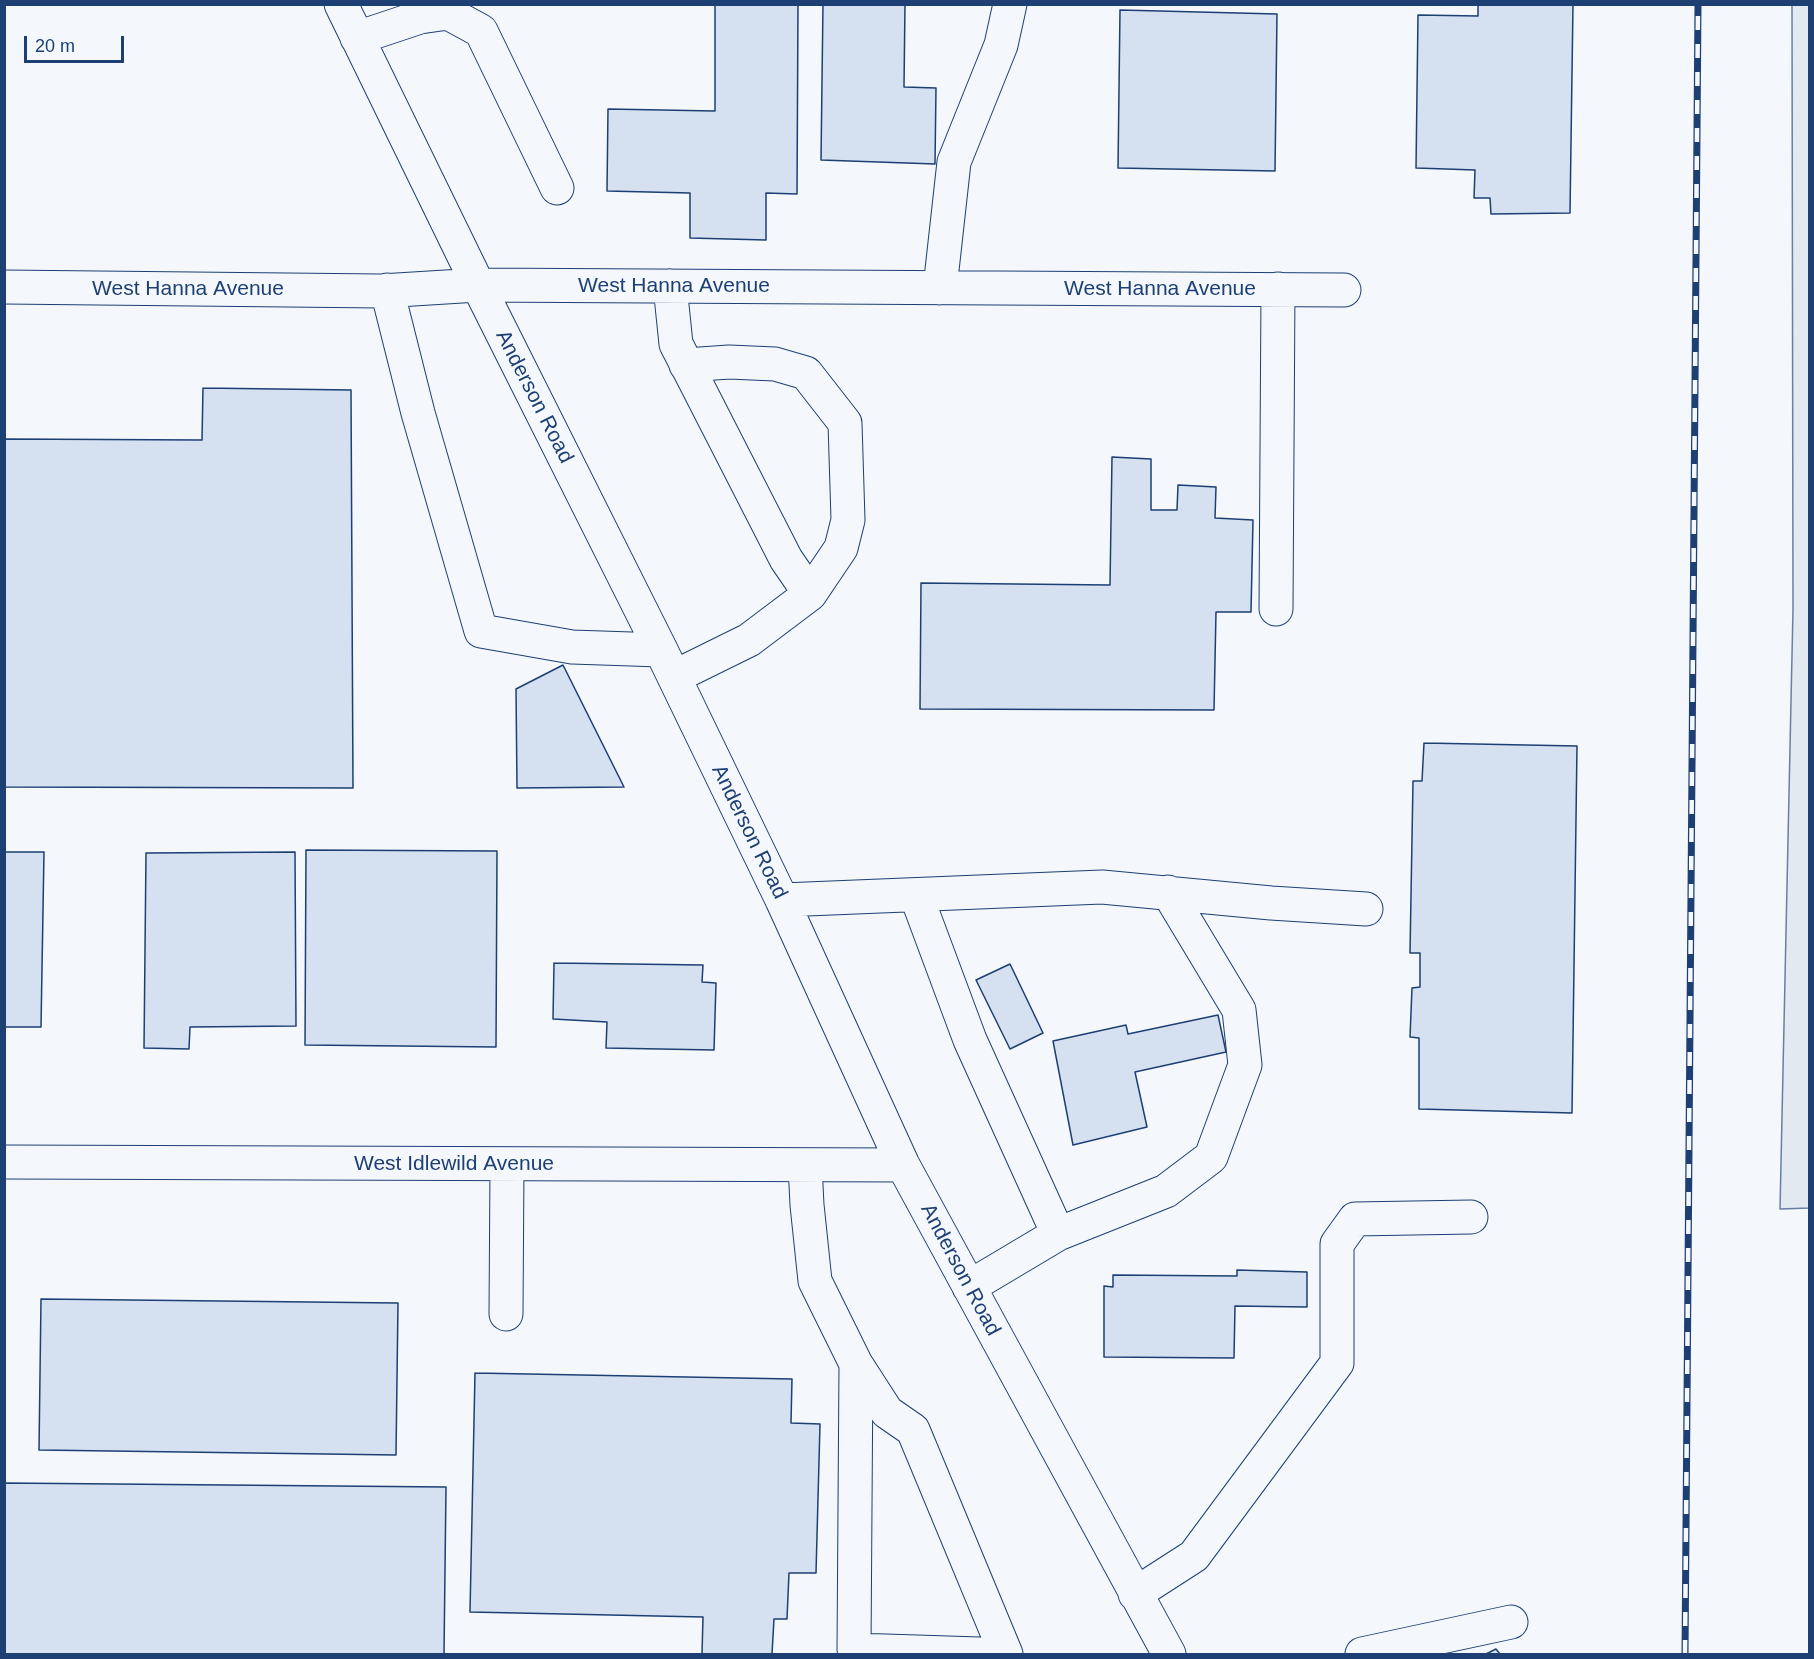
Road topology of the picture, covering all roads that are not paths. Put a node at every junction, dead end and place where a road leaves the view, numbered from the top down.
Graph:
1 (341, 4) edge
2 (1010, 4) edge
3 (357, 38) junction
4 (556, 188) dead end
5 (478, 285) junction
6 (670, 286) junction
7 (4, 287) edge
8 (940, 288) junction
9 (1278, 289) junction
10 (387, 290) junction
11 (1344, 290) dead end
12 (686, 365) junction
13 (810, 594) junction
14 (1276, 609) dead end
15 (667, 664) junction
16 (1168, 892) junction
17 (916, 895) junction
18 (782, 900) junction
19 (1366, 909) dead end
20 (4, 1162) edge
21 (507, 1164) junction
22 (806, 1165) junction
23 (903, 1165) junction
24 (1471, 1217) dead end
25 (1058, 1234) junction
26 (969, 1287) junction
27 (506, 1314) dead end
28 (856, 1364) junction
29 (1135, 1593) junction
30 (1511, 1622) dead end
31 (947, 1654) edge
32 (979, 1654) edge
33 (1006, 1654) edge
34 (1169, 1654) edge
35 (1362, 1654) edge

1 - 3 street, Anderson Road
2 - 8 street
3 - 4 street
3 - 5 street, Anderson Road
5 - 6 street, West Hanna Avenue
5 - 10 street, West Hanna Avenue
5 - 15 street, Anderson Road
6 - 8 street, West Hanna Avenue
6 - 12 street
7 - 10 street, West Hanna Avenue
8 - 9 street, West Hanna Avenue
9 - 11 street, West Hanna Avenue
9 - 14 street
10 - 15 street
12 - 13 street
12 - 13 street
13 - 15 street
15 - 18 street, Anderson Road
16 - 17 street
16 - 19 street
16 - 25 street
17 - 18 street
17 - 25 street
18 - 23 street, Anderson Road
20 - 21 street, West Idlewild Avenue
21 - 22 street, West Idlewild Avenue
21 - 27 street
22 - 23 street, West Idlewild Avenue
22 - 28 street
23 - 26 street, Anderson Road
24 - 29 street
25 - 26 street
26 - 29 street, Anderson Road
28 - 31 street
28 - 33 street
29 - 34 street, Anderson Road
30 - 35 street
31 - 32 street

